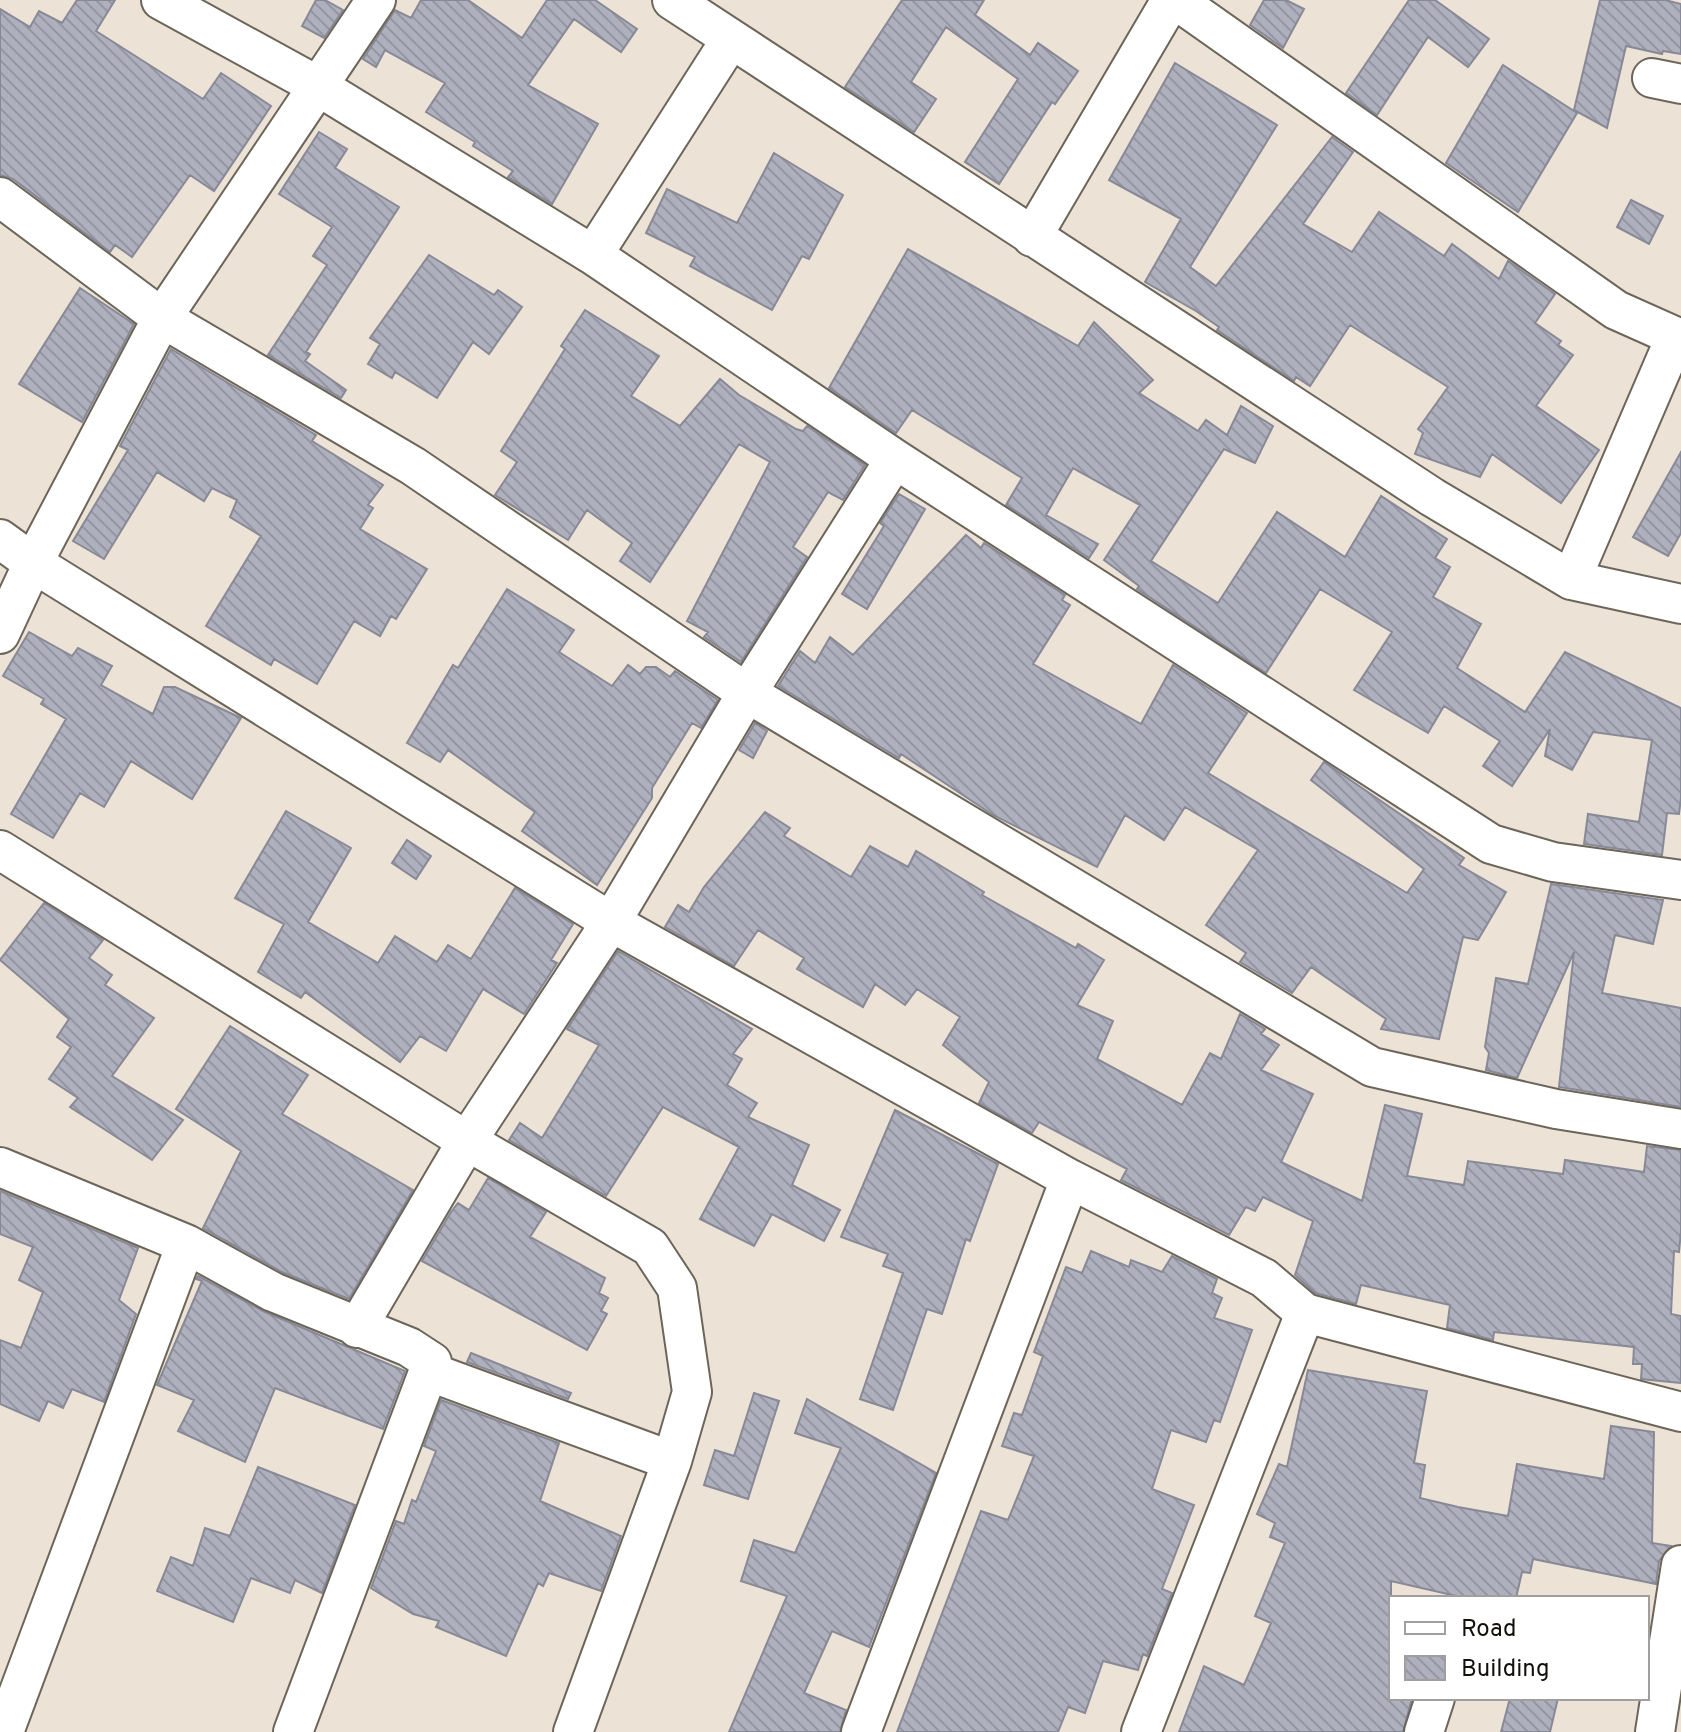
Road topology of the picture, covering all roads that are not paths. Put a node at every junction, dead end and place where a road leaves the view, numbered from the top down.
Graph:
1 (161, 0) edge
2 (376, 0) edge
3 (672, 0) edge
4 (1174, 0) edge
5 (731, 39) junction
6 (316, 85) junction
7 (0, 197) edge
8 (1032, 237) junction
9 (593, 255) junction
10 (162, 318) junction
11 (1678, 339) edge
12 (895, 459) junction
13 (0, 539) edge
14 (33, 563) junction
15 (1571, 580) junction
16 (1681, 604) edge
17 (0, 634) edge
18 (747, 693) junction
19 (0, 850) edge
20 (1681, 880) edge
21 (611, 922) junction
22 (1681, 1129) edge
23 (467, 1141) junction
24 (0, 1167) edge
25 (1070, 1179) junction
26 (186, 1244) junction
27 (1305, 1313) junction
28 (357, 1328) junction
29 (430, 1372) junction
30 (1681, 1412) edge
31 (672, 1461) junction
32 (1681, 1565) edge
33 (1664, 1678) edge
34 (1434, 1700) edge
35 (4, 1732) edge
36 (293, 1732) edge
37 (573, 1732) edge
38 (861, 1732) edge
39 (1141, 1732) edge
40 (1424, 1732) edge
41 (1655, 1732) edge

1 - 6 street
2 - 6 street
3 - 5 street
4 - 8 street
4 - 11 street
5 - 8 street
5 - 9 street
6 - 9 street
6 - 10 street
7 - 10 street
8 - 15 street
9 - 12 street
10 - 14 street
10 - 18 street
11 - 15 street
12 - 18 street
12 - 20 street
13 - 14 street
14 - 17 street
14 - 21 street
15 - 16 street
18 - 21 street
18 - 22 street
19 - 23 street
21 - 23 street
21 - 25 street
23 - 28 street
23 - 31 street
24 - 26 street
25 - 27 street
25 - 38 street
26 - 28 street
26 - 35 street
27 - 30 street
27 - 39 street
28 - 29 street
29 - 31 street
29 - 36 street
31 - 37 street
32 - 33 street
33 - 41 street
34 - 40 street

